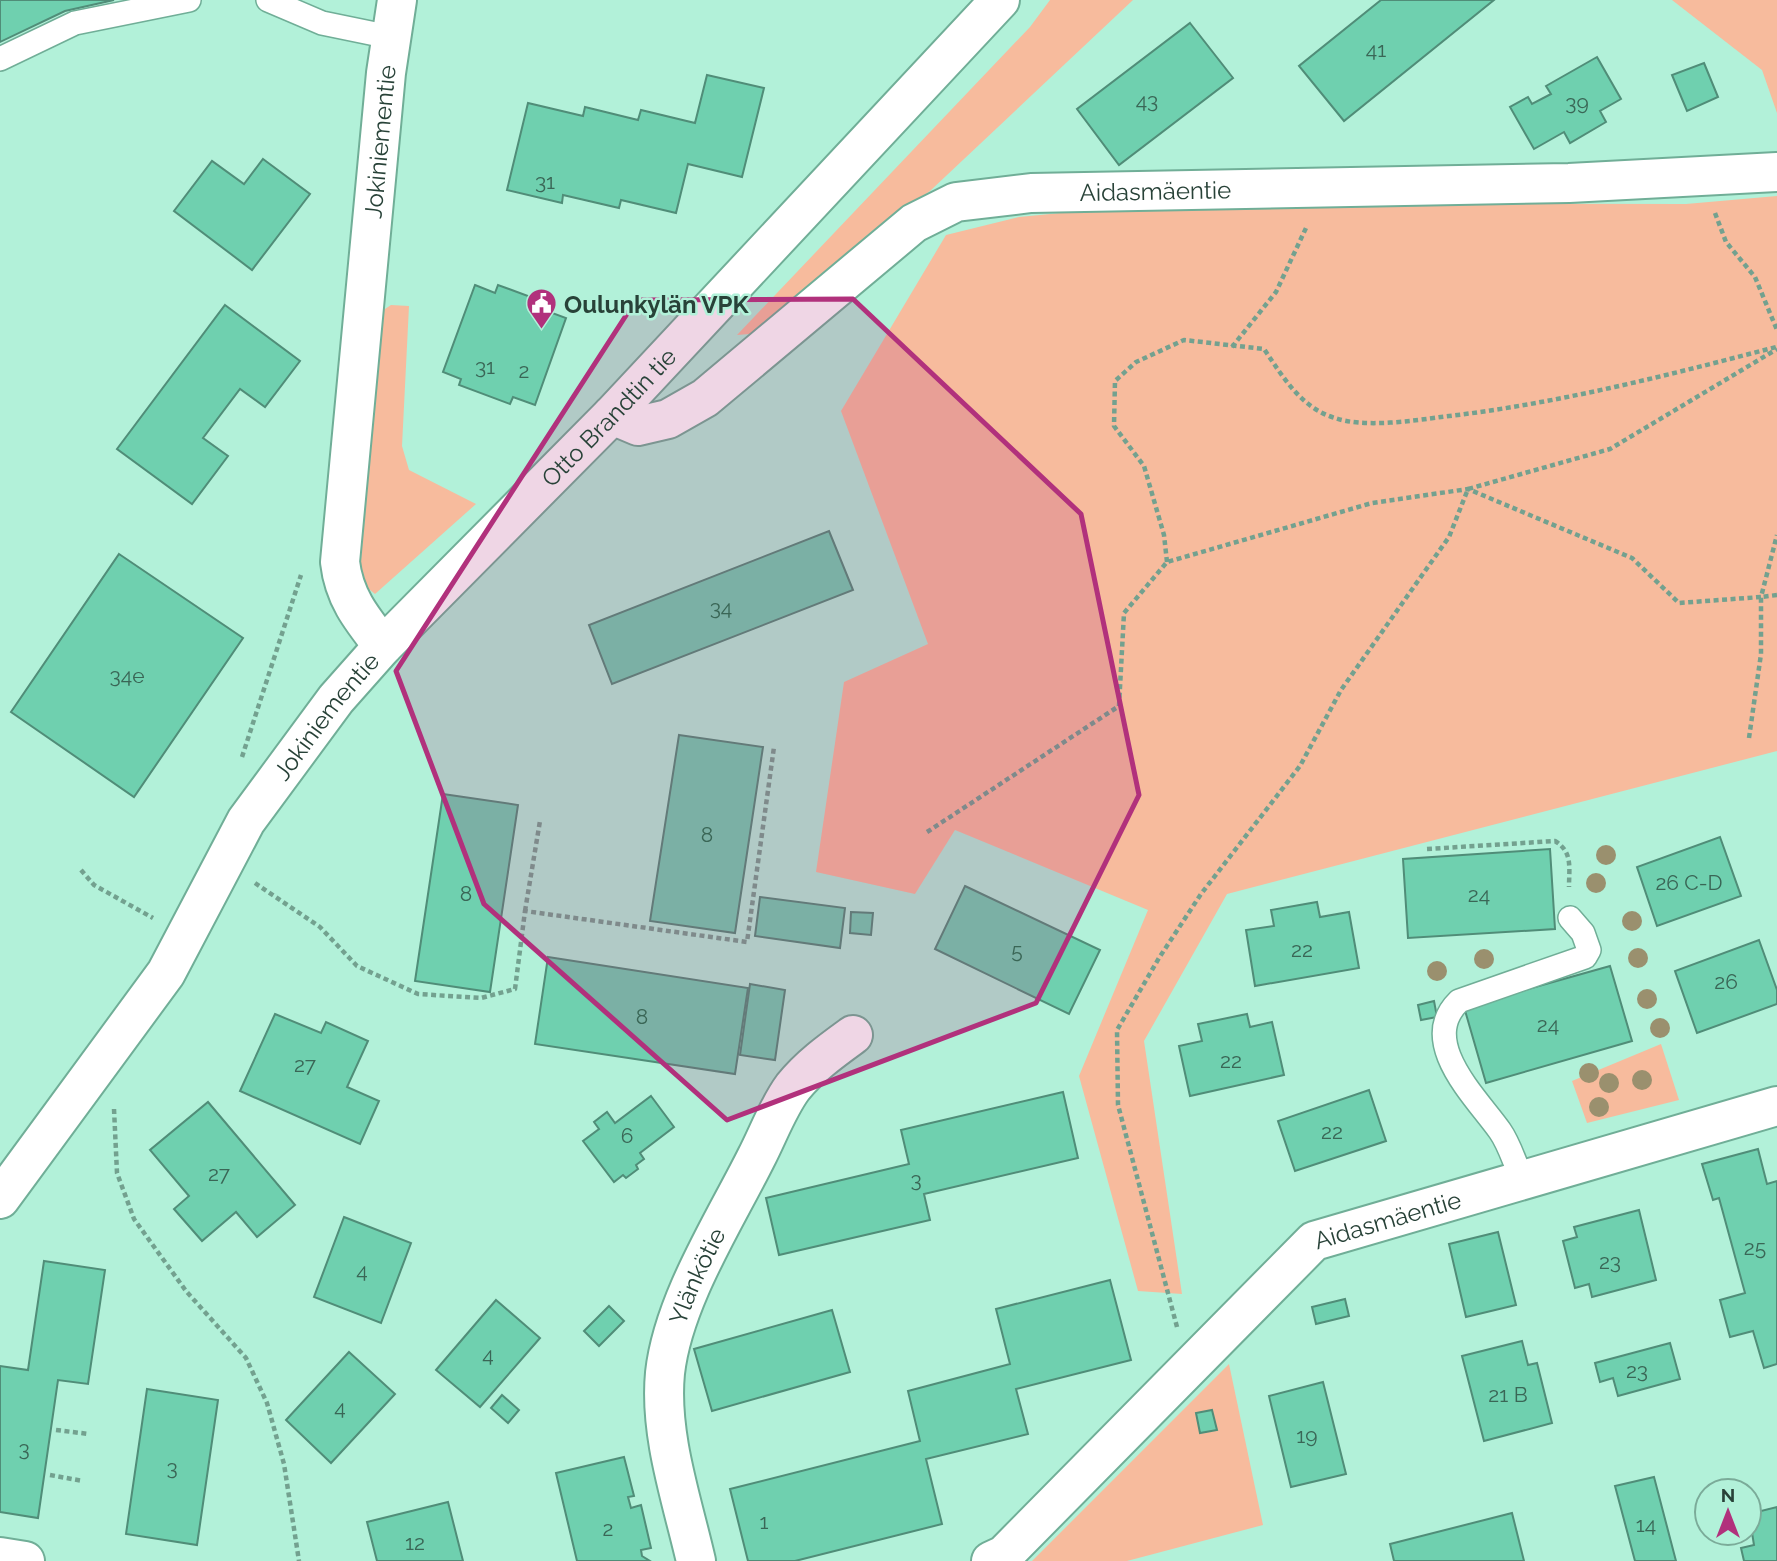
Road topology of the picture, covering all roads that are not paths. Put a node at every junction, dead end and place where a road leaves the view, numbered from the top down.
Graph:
1 (189, 0) edge
2 (268, 0) edge
3 (397, 0) edge
4 (1000, 0) edge
5 (390, 37) junction
6 (0, 59) edge
7 (1777, 172) edge
8 (612, 415) junction
9 (383, 646) junction
10 (1570, 918) dead end
11 (853, 1035) dead end
12 (1777, 1106) edge
13 (1522, 1180) junction
14 (0, 1199) edge
15 (0, 1557) edge
16 (25, 1561) edge
17 (696, 1561) edge
18 (991, 1561) edge

1 - 6 lane
2 - 5 lane
3 - 5 street, Jokiniementie
4 - 8 street, Otto Brandtin tie
5 - 9 street, Jokiniementie
7 - 8 street, Aidasmäentie
8 - 9 street, Otto Brandtin tie
9 - 14 street, Jokiniementie
10 - 13 lane
11 - 17 street, Ylänkötie
12 - 13 street, Aidasmäentie
13 - 18 street, Aidasmäentie
15 - 16 street

